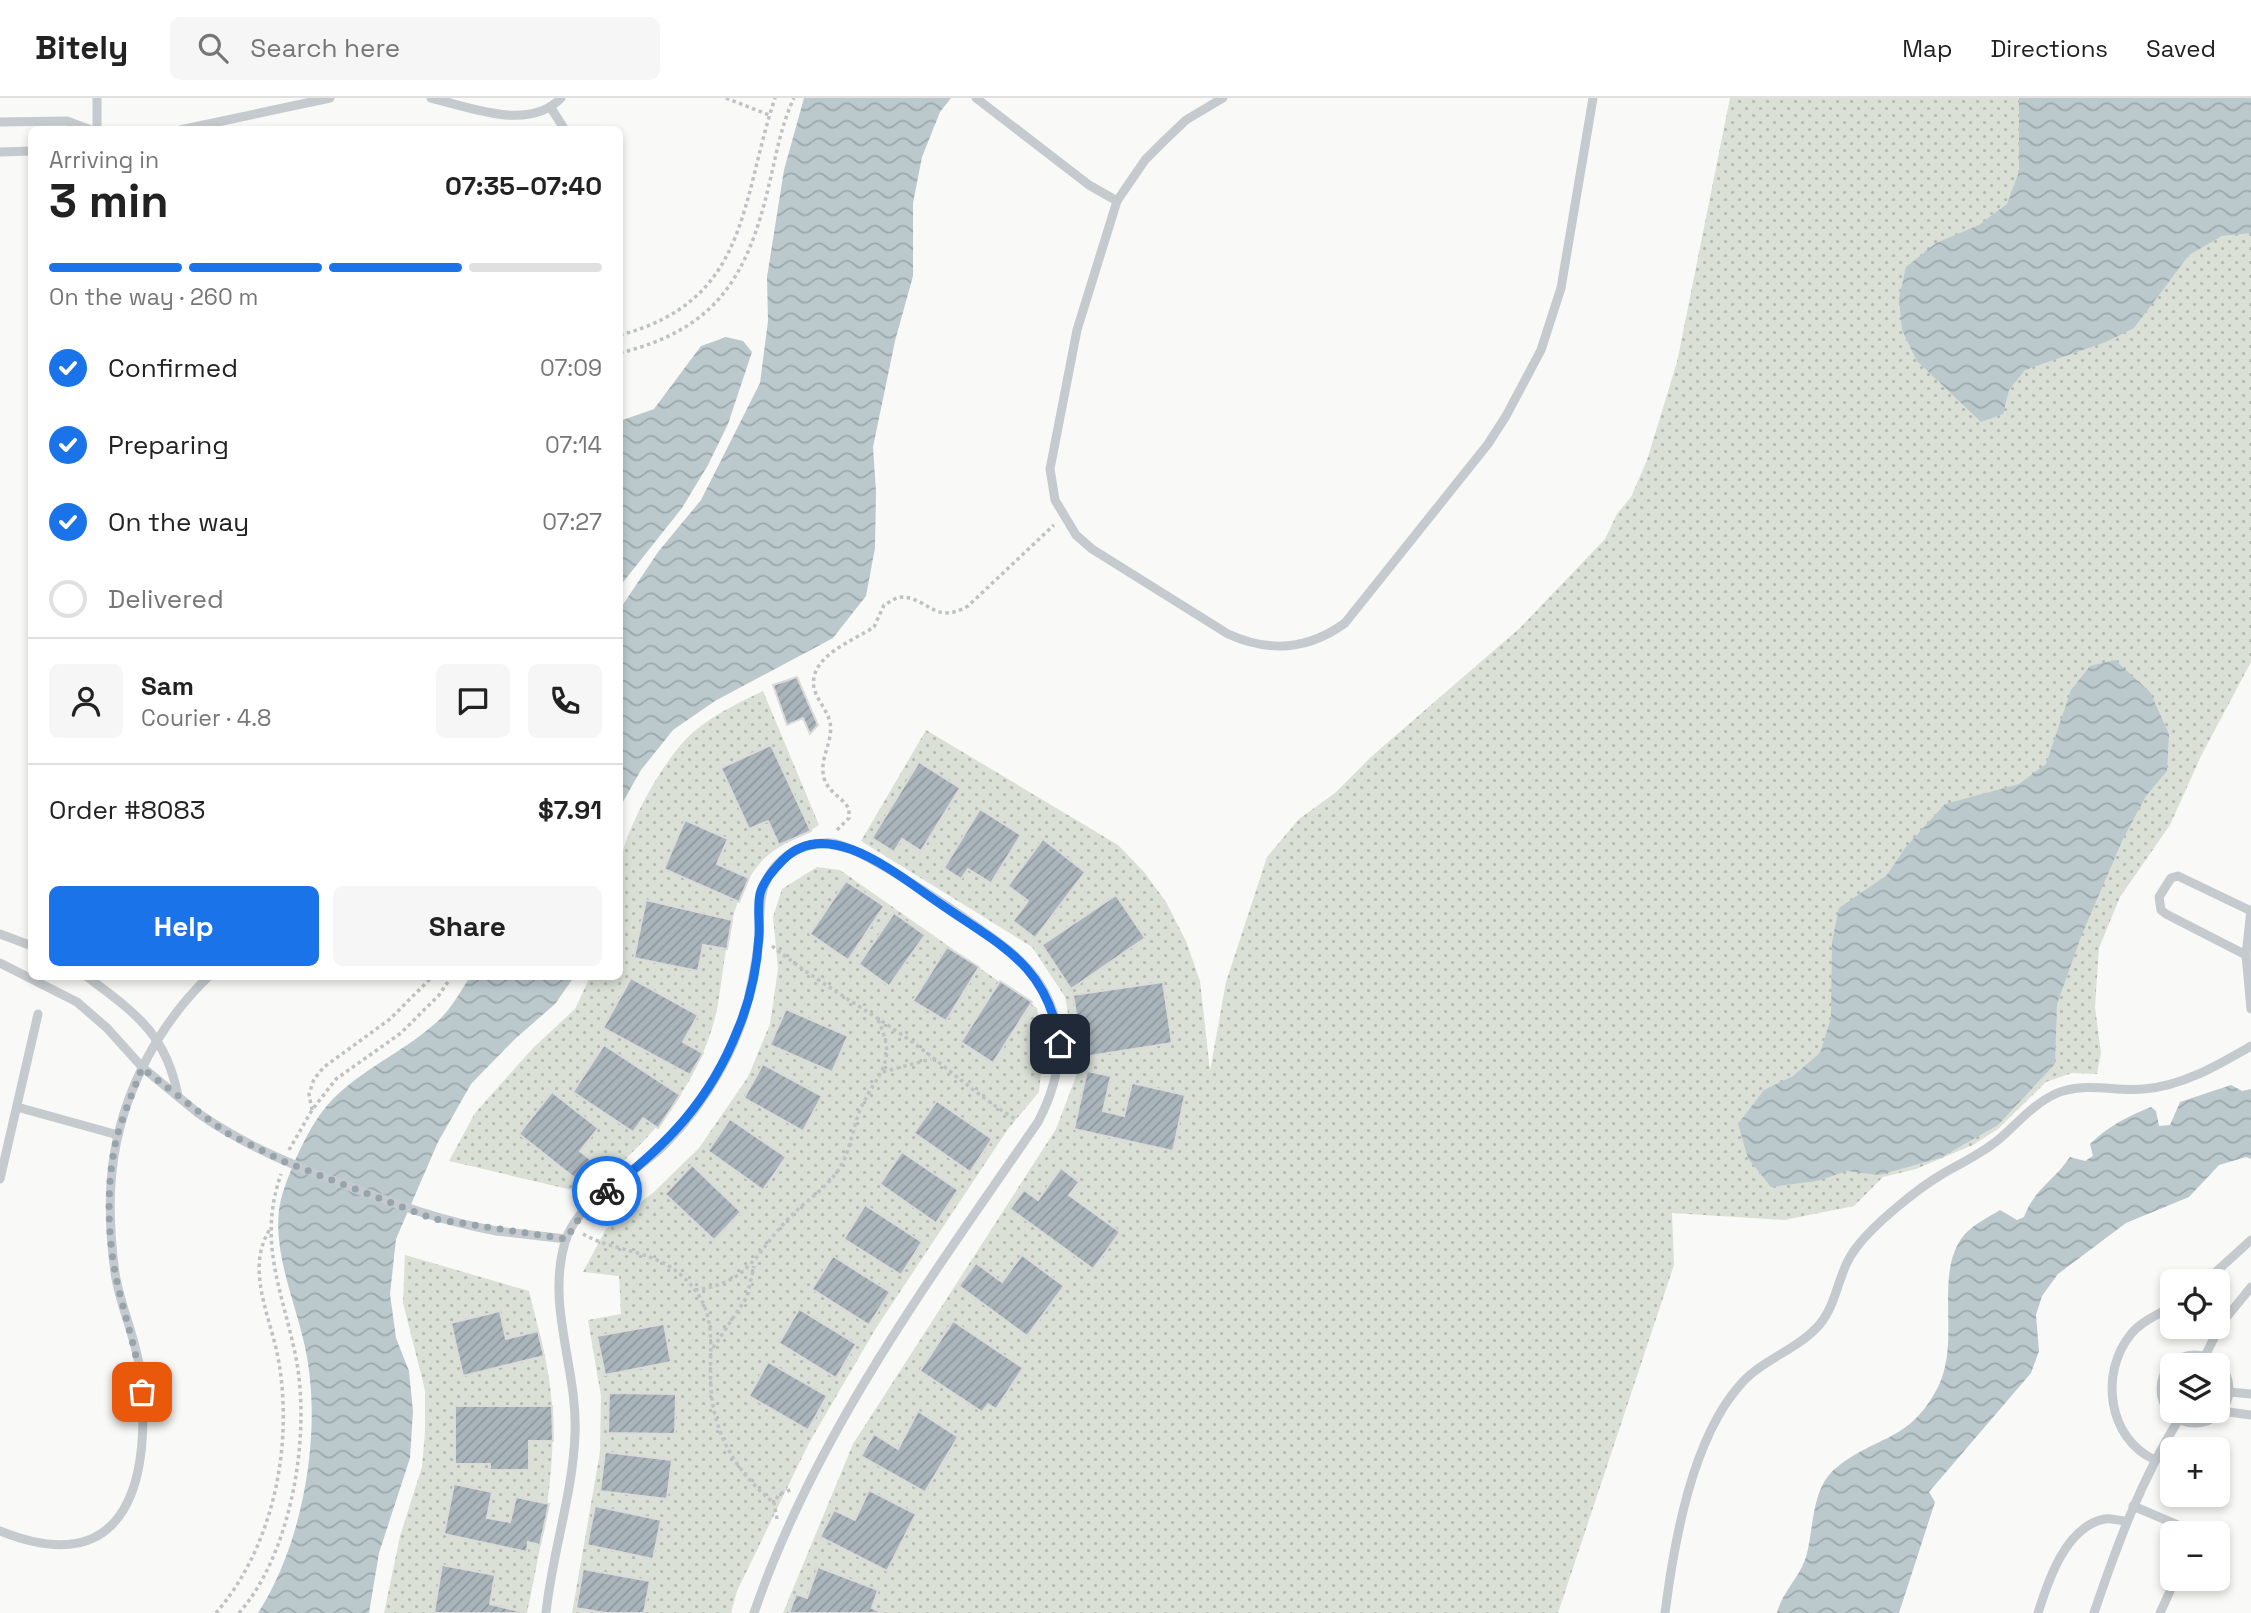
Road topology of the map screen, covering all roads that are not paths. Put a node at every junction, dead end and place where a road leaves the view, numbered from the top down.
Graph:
1 (97, 98) edge
2 (330, 98) edge
3 (431, 98) edge
4 (561, 98) edge
5 (976, 98) edge
6 (1223, 98) edge
7 (1593, 98) edge
8 (551, 108) junction
9 (0, 122) edge
10 (80, 126) edge
11 (97, 126) edge
12 (199, 126) edge
13 (562, 126) edge
14 (28, 151) edge
15 (0, 152) edge
16 (1117, 201) junction
17 (2251, 911) edge
18 (0, 934) edge
19 (28, 945) edge
20 (2246, 955) junction
21 (0, 962) edge
22 (28, 977) edge
23 (35, 980) edge
24 (91, 980) edge
25 (206, 980) edge
26 (2251, 1009) edge
27 (38, 1014) dead end
28 (157, 1037) junction
29 (2251, 1046) edge
30 (142, 1068) junction
31 (178, 1096) junction
32 (17, 1107) junction
33 (118, 1135) junction
34 (0, 1179) edge
35 (566, 1239) junction
36 (2251, 1240) edge
37 (2219, 1269) edge
38 (2251, 1287) edge
39 (2160, 1315) edge
40 (2206, 1353) edge
41 (2230, 1392) edge
42 (2251, 1394) edge
43 (2230, 1412) edge
44 (2251, 1415) edge
45 (2177, 1423) edge
46 (2155, 1460) junction
47 (2133, 1506) junction
48 (2127, 1521) junction
49 (2168, 1521) edge
50 (0, 1531) edge
51 (2170, 1591) edge
52 (546, 1613) edge
53 (754, 1613) edge
54 (1665, 1613) edge
55 (2038, 1613) edge
56 (2095, 1613) edge
57 (2160, 1613) edge

1 - 11 lane
2 - 12 lane
3 - 8 lane
4 - 8 lane
5 - 16 lane
6 - 16 lane
7 - 16 lane
8 - 13 lane
9 - 10 lane
14 - 15 lane
17 - 20 lane
17 - 20 lane
18 - 19 lane
20 - 26 lane
21 - 22 lane
23 - 30 lane
24 - 28 lane
25 - 28 lane
27 - 32 lane
28 - 30 lane
28 - 31 lane
29 - 54 lane
30 - 31 lane
30 - 33 lane
31 - 35 lane, bridge
32 - 33 lane
32 - 34 lane
33 - 50 lane
35 - 52 lane
35 - 53 lane
36 - 37 lane
38 - 40 lane
39 - 46 lane
41 - 42 lane
43 - 44 lane
45 - 46 lane
46 - 47 lane
47 - 48 lane
47 - 49 lane
48 - 55 lane
48 - 56 lane
51 - 57 lane

